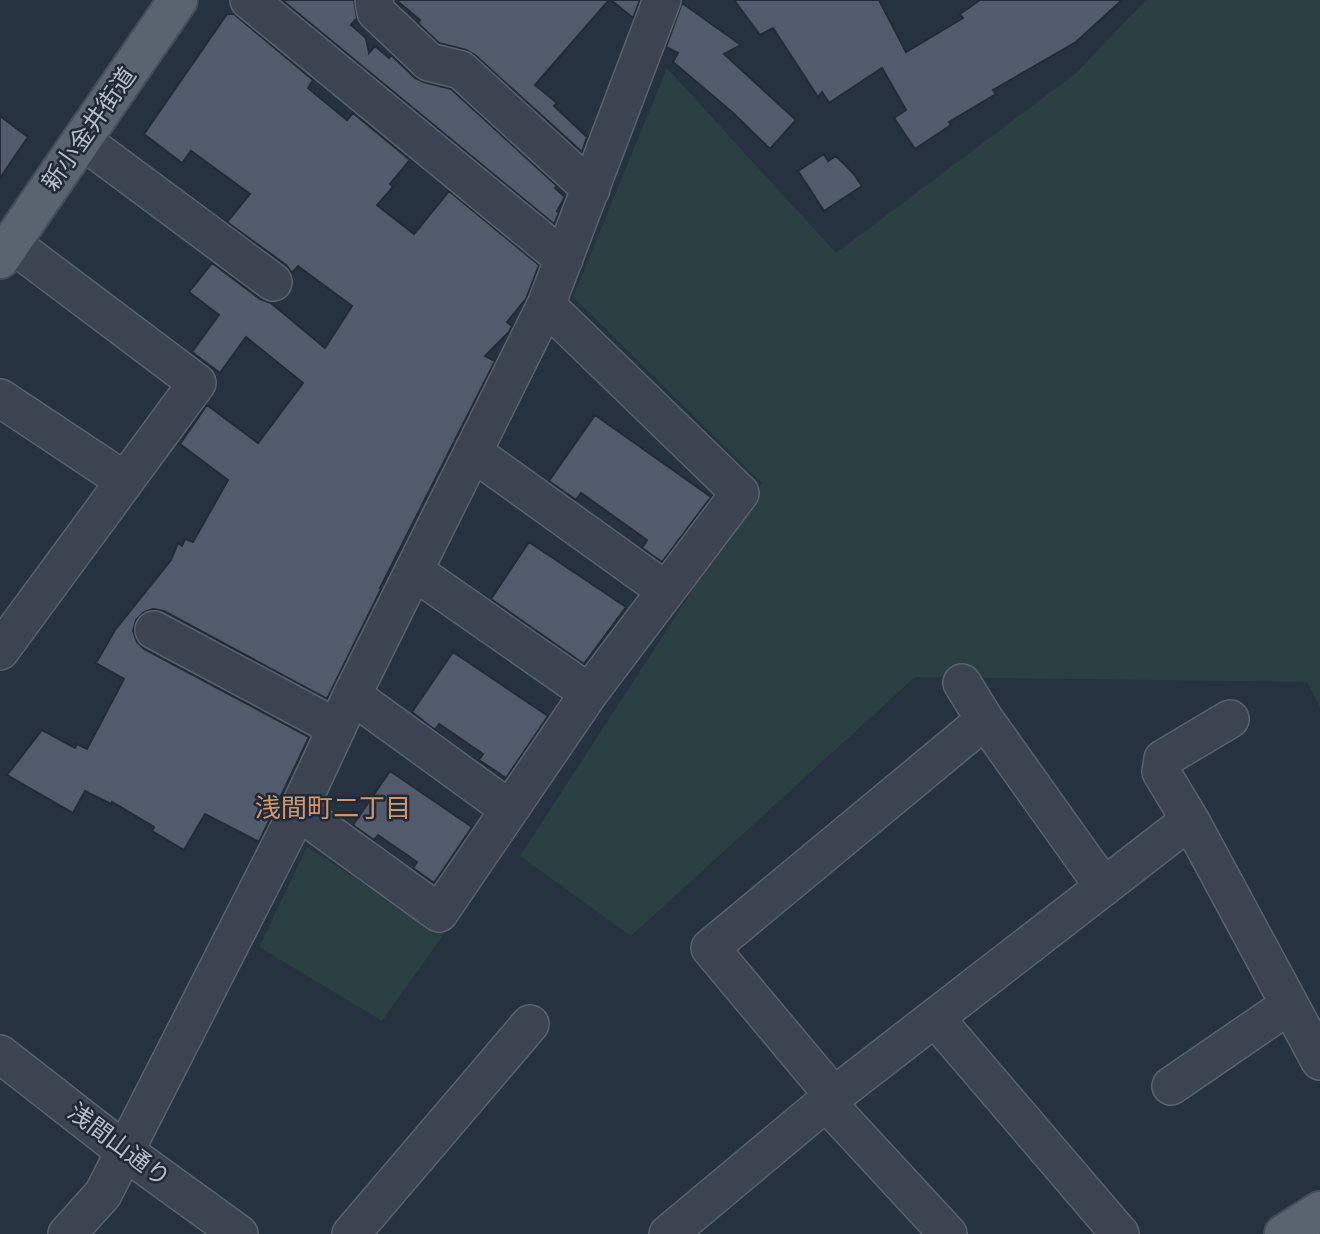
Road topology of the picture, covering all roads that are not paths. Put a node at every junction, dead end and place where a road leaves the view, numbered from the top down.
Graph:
1 (178, 0) edge
2 (249, 0) edge
3 (374, 0) edge
4 (662, 0) edge
5 (82, 141) junction
6 (591, 189) junction
7 (6, 251) edge
8 (564, 258) junction
9 (273, 282) dead end
10 (546, 305) junction
11 (0, 398) edge
12 (474, 453) junction
13 (125, 481) junction
14 (414, 571) junction
15 (666, 590) junction
16 (154, 630) dead end
17 (0, 651) edge
18 (962, 684) dead end
19 (589, 693) junction
20 (352, 695) junction
21 (1230, 719) dead end
22 (985, 720) junction
23 (337, 729) junction
24 (509, 809) junction
25 (298, 811) junction
26 (1190, 820) junction
27 (1104, 887) junction
28 (1289, 1006) junction
29 (936, 1019) junction
30 (530, 1024) dead end
31 (0, 1054) edge
32 (1320, 1061) edge
33 (1171, 1086) dead end
34 (830, 1099) junction
35 (123, 1150) junction
36 (1320, 1211) edge
37 (67, 1234) edge
38 (239, 1234) edge
39 (351, 1234) edge
40 (668, 1234) edge
41 (948, 1234) edge
42 (1119, 1234) edge
43 (1284, 1234) edge

1 - 5 main road, 新小金井街道
2 - 8 street
3 - 6 street
4 - 6 street
5 - 7 main road, 新小金井街道
5 - 9 street
6 - 8 street
7 - 13 street
8 - 10 street
10 - 12 street
10 - 15 street
11 - 13 street
12 - 14 street
12 - 15 street
13 - 17 street
14 - 19 street
14 - 20 street
15 - 19 street
16 - 23 street
18 - 22 street
19 - 24 street
20 - 23 street
20 - 24 street
21 - 26 street
22 - 27 street
22 - 34 street
23 - 25 street
24 - 25 street
25 - 35 street
26 - 27 street
26 - 28 street
27 - 29 street
28 - 32 street
28 - 33 street
29 - 34 street
29 - 42 street
30 - 39 street
31 - 35 street, 浅間山通り
34 - 40 street
34 - 41 street
35 - 37 street
35 - 38 street, 浅間山通り
36 - 43 main road

